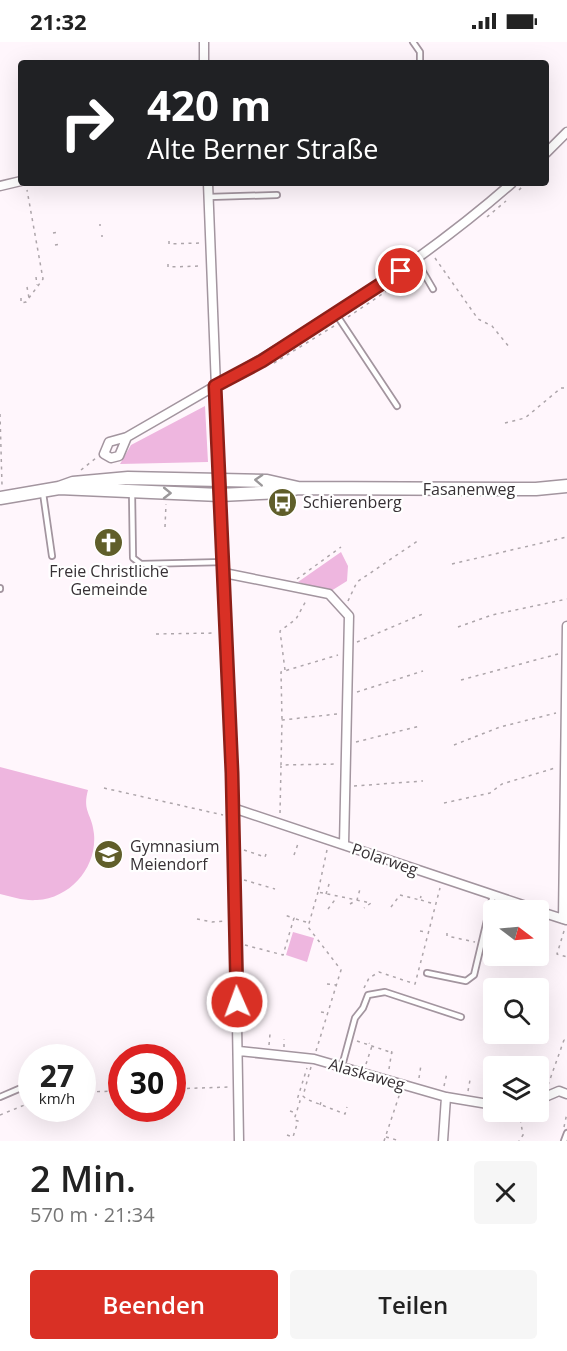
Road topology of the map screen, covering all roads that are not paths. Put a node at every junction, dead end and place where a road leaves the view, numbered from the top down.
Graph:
1 (204, 42) edge
2 (413, 42) edge
3 (204, 60) edge
4 (420, 60) edge
5 (567, 132) edge
6 (549, 150) edge
7 (18, 182) edge
8 (0, 186) edge
9 (208, 186) edge
10 (509, 186) edge
11 (277, 195) dead end
12 (208, 197) junction
13 (416, 260) junction
14 (433, 289) dead end
15 (336, 314) junction
16 (215, 386) junction
17 (397, 406) dead end
18 (127, 437) junction
19 (219, 479) junction
20 (114, 486) junction
21 (567, 486) edge
22 (298, 488) junction
23 (43, 490) junction
24 (132, 492) junction
25 (220, 495) junction
26 (1, 498) edge
27 (52, 556) dead end
28 (224, 562) junction
29 (224, 573) junction
30 (567, 626) edge
31 (567, 651) edge
32 (566, 711) edge
33 (566, 742) edge
34 (233, 812) junction
35 (344, 845) junction
36 (493, 896) junction
37 (505, 900) edge
38 (549, 915) edge
39 (566, 920) edge
40 (427, 973) dead end
41 (461, 1017) dead end
42 (238, 1051) junction
43 (342, 1066) junction
44 (18, 1089) edge
45 (567, 1094) edge
46 (444, 1096) junction
47 (549, 1096) edge
48 (0, 1097) edge
49 (483, 1103) edge
50 (567, 1133) edge
51 (239, 1141) edge
52 (444, 1141) edge
53 (564, 1141) edge

1 - 3 street
2 - 4 lane
5 - 6 street
7 - 8 street
9 - 12 street
10 - 13 street
11 - 12 lane
12 - 16 street
13 - 14 lane
13 - 15 street
15 - 16 street
15 - 17 lane
16 - 18 street
16 - 19 street
18 - 18 street
19 - 20 main road, Fasanenweg
22 -> 19 main road, Fasanenweg
19 - 25 street
20 - 23 main road
20 - 24 main road, Fasanenweg
21 - 22 main road, Fasanenweg
22 - 25 main road, Fasanenweg
23 - 26 main road
23 - 27 lane
24 -> 25 main road, Fasanenweg
24 - 28 lane
25 - 28 street
28 - 29 street
29 - 34 street
29 - 35 street
30 - 31 street
31 - 32 street
32 - 33 street
33 - 39 street
34 - 35 street, Polarweg
34 - 42 street
35 - 36 street, Polarweg
36 - 37 street, Polarweg
36 - 40 lane
38 - 39 street, Polarweg
41 - 43 lane
42 - 43 street, Alaskaweg
42 - 51 street
43 - 46 street, Alaskaweg
44 - 48 lane
45 - 47 street
46 - 49 street, Alaskaweg
46 - 52 street
50 - 53 lane

